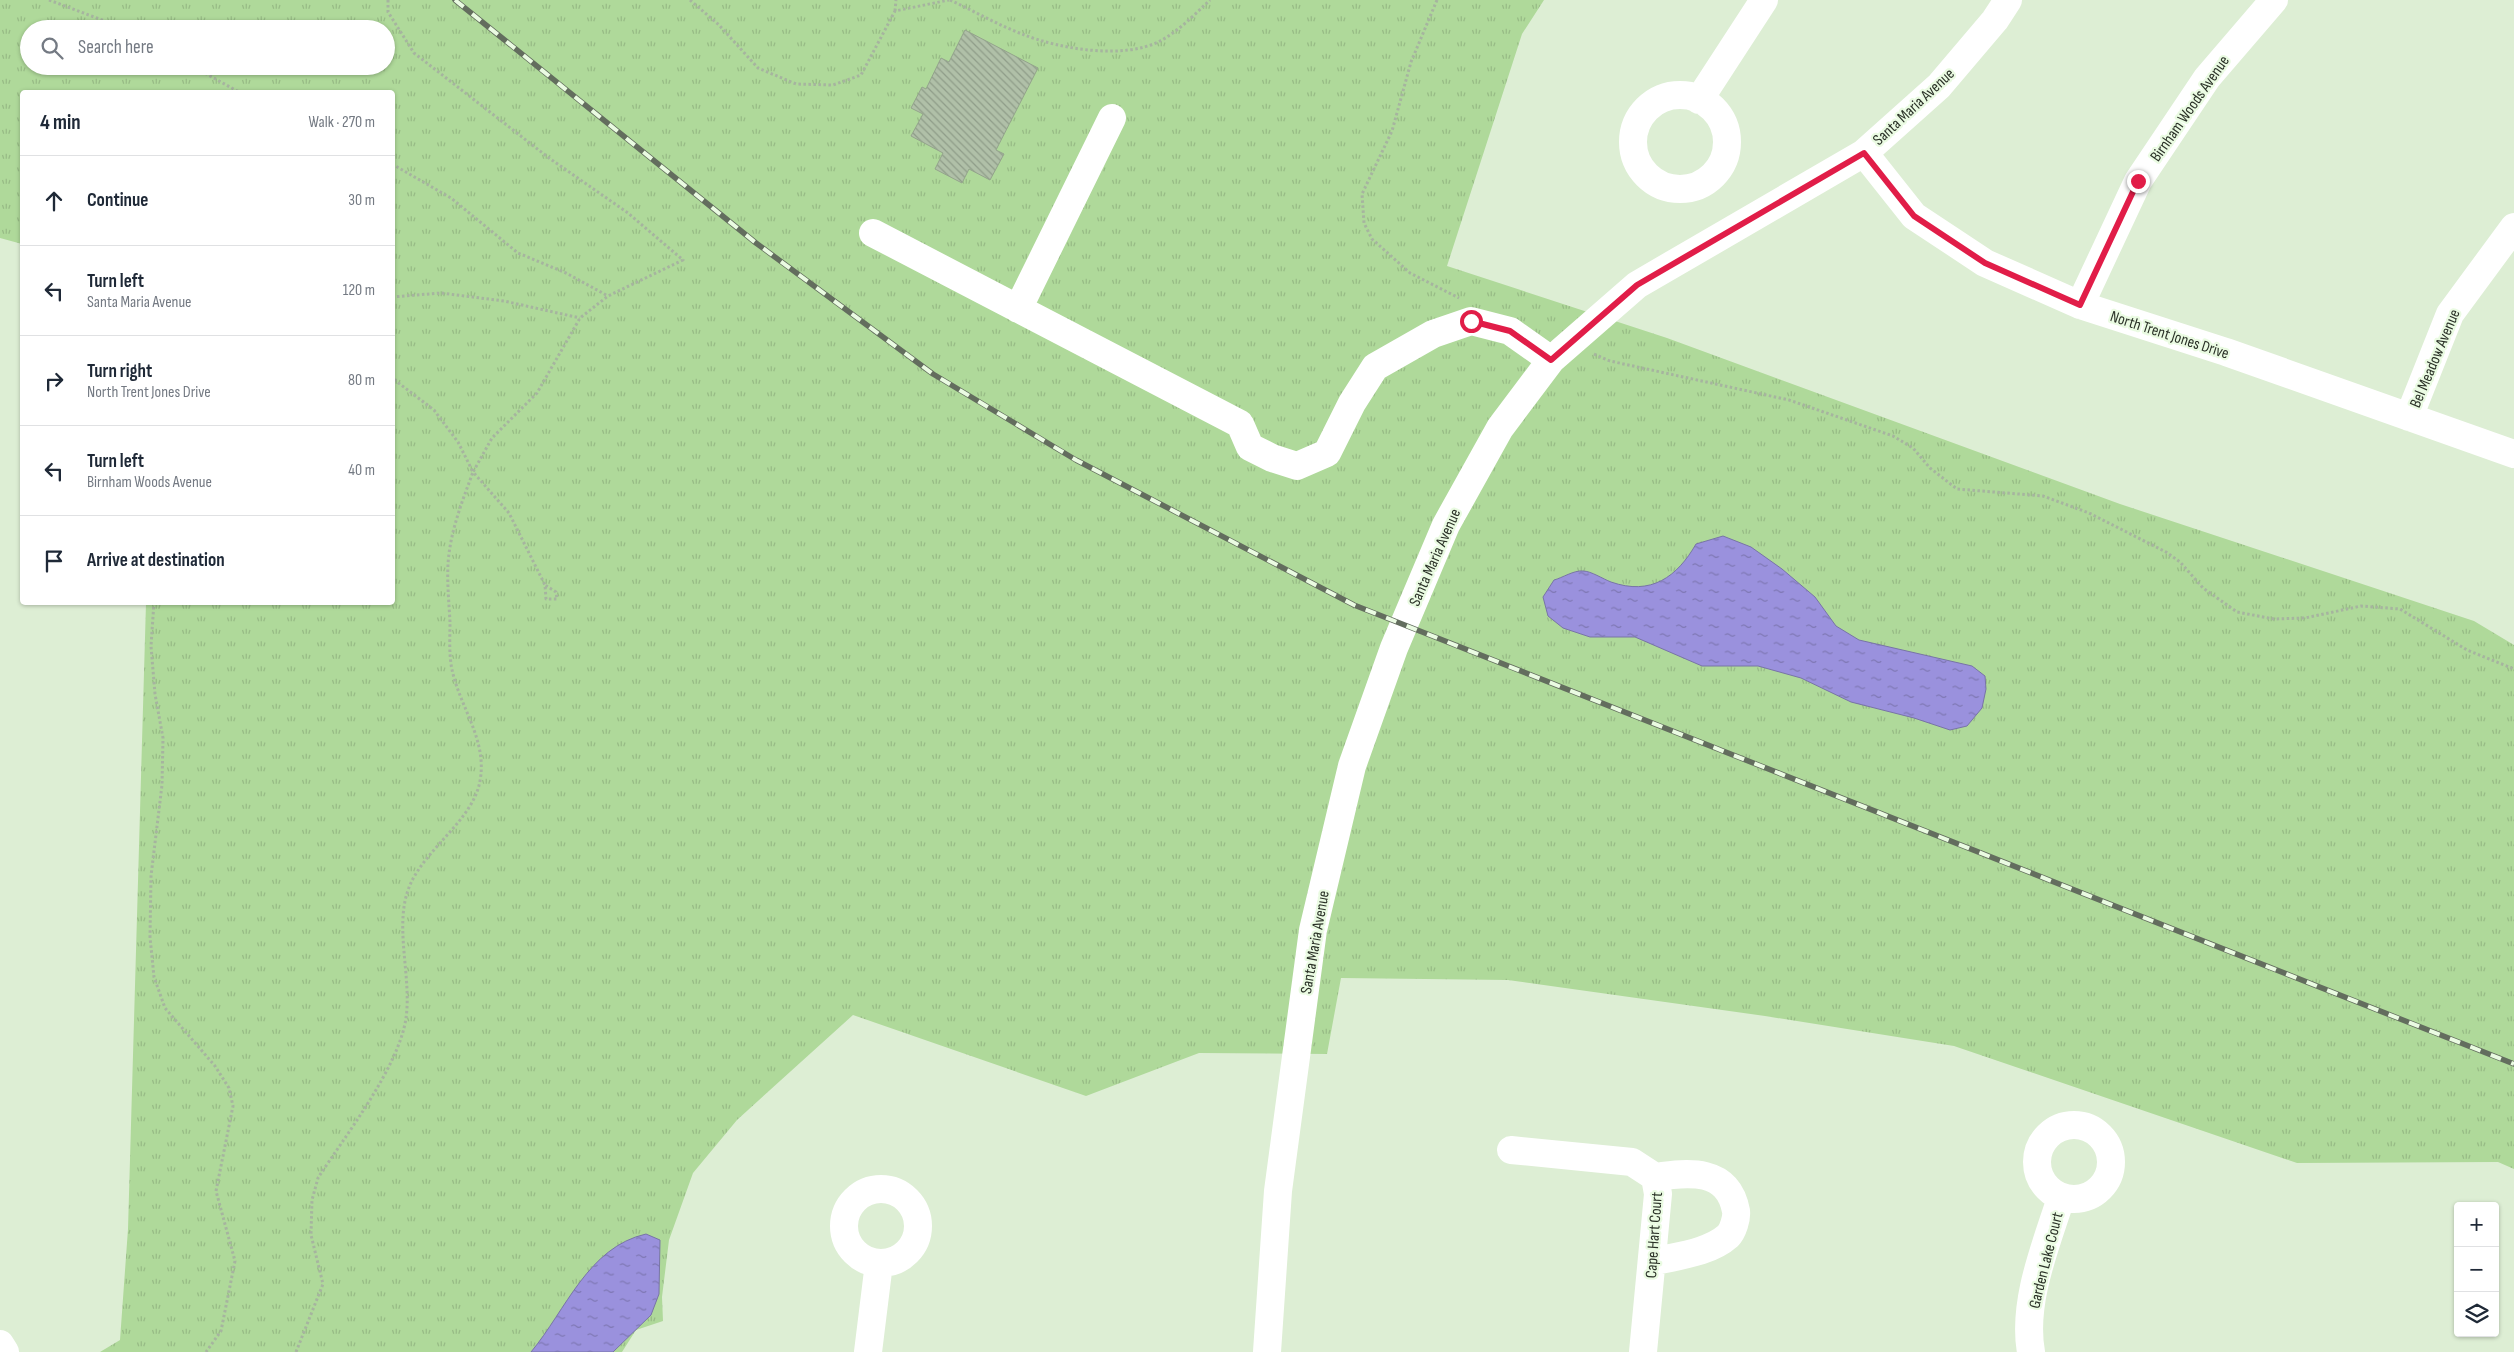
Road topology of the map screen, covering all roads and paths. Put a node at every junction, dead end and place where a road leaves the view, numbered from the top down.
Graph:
1 (49, 0) edge
2 (388, 0) edge
3 (690, 0) edge
4 (896, 0) edge
5 (950, 0) edge
6 (1210, 0) edge
7 (1437, 0) edge
8 (1764, 0) edge
9 (2008, 0) edge
10 (2274, 0) edge
11 (895, 11) junction
12 (102, 20) edge
13 (393, 20) edge
14 (395, 23) edge
15 (208, 75) edge
16 (234, 90) edge
17 (1699, 100) dead end
18 (1112, 118) dead end
19 (1864, 153) junction
20 (395, 166) edge
21 (2514, 227) edge
22 (873, 233) dead end
23 (608, 296) junction
24 (395, 297) edge
25 (1461, 299) dead end
26 (2080, 305) junction
27 (1018, 309) junction
28 (580, 318) junction
29 (1571, 342) junction
30 (1551, 360) junction
31 (395, 380) edge
32 (2409, 417) junction
33 (2514, 454) edge
34 (473, 472) junction
35 (545, 585) junction
36 (154, 605) edge
37 (2514, 669) edge
38 (1511, 1150) dead end
39 (1655, 1177) junction
40 (2061, 1198) dead end
41 (1652, 1262) junction
42 (879, 1263) dead end
43 (0, 1344) edge
44 (5, 1352) edge
45 (206, 1352) edge
46 (296, 1352) edge
47 (868, 1352) edge
48 (1267, 1352) edge
49 (1644, 1352) edge
50 (2031, 1352) edge

1 - 12 path
2 - 13 path
3 - 11 path
4 - 11 path
5 - 6 path
5 - 11 path
7 - 25 path
8 - 17 street
9 - 19 street, Santa Maria Avenue
10 - 26 street, Birnham Woods Avenue
14 - 23 path
15 - 16 path
18 - 27 street
19 - 26 street, North Trent Jones Drive
19 - 29 street, Santa Maria Avenue
20 - 23 path
21 - 32 street, Bel Meadow Avenue
22 - 27 street
23 - 28 path
24 - 28 path
26 - 32 street, North Trent Jones Drive
27 - 30 street
28 - 34 path
29 - 30 street, Santa Maria Avenue
29 - 37 path
30 - 48 street, Santa Maria Avenue
31 - 34 path
32 - 33 street, North Trent Jones Drive
34 - 35 path
34 - 46 path
35 - 35 path
36 - 45 path
38 - 39 street, Cape Hart Court
39 - 41 street, Cape Hart Court
39 - 41 street
40 - 50 street, Garden Lake Court
41 - 49 street, Cape Hart Court
42 - 47 street
43 - 44 street

